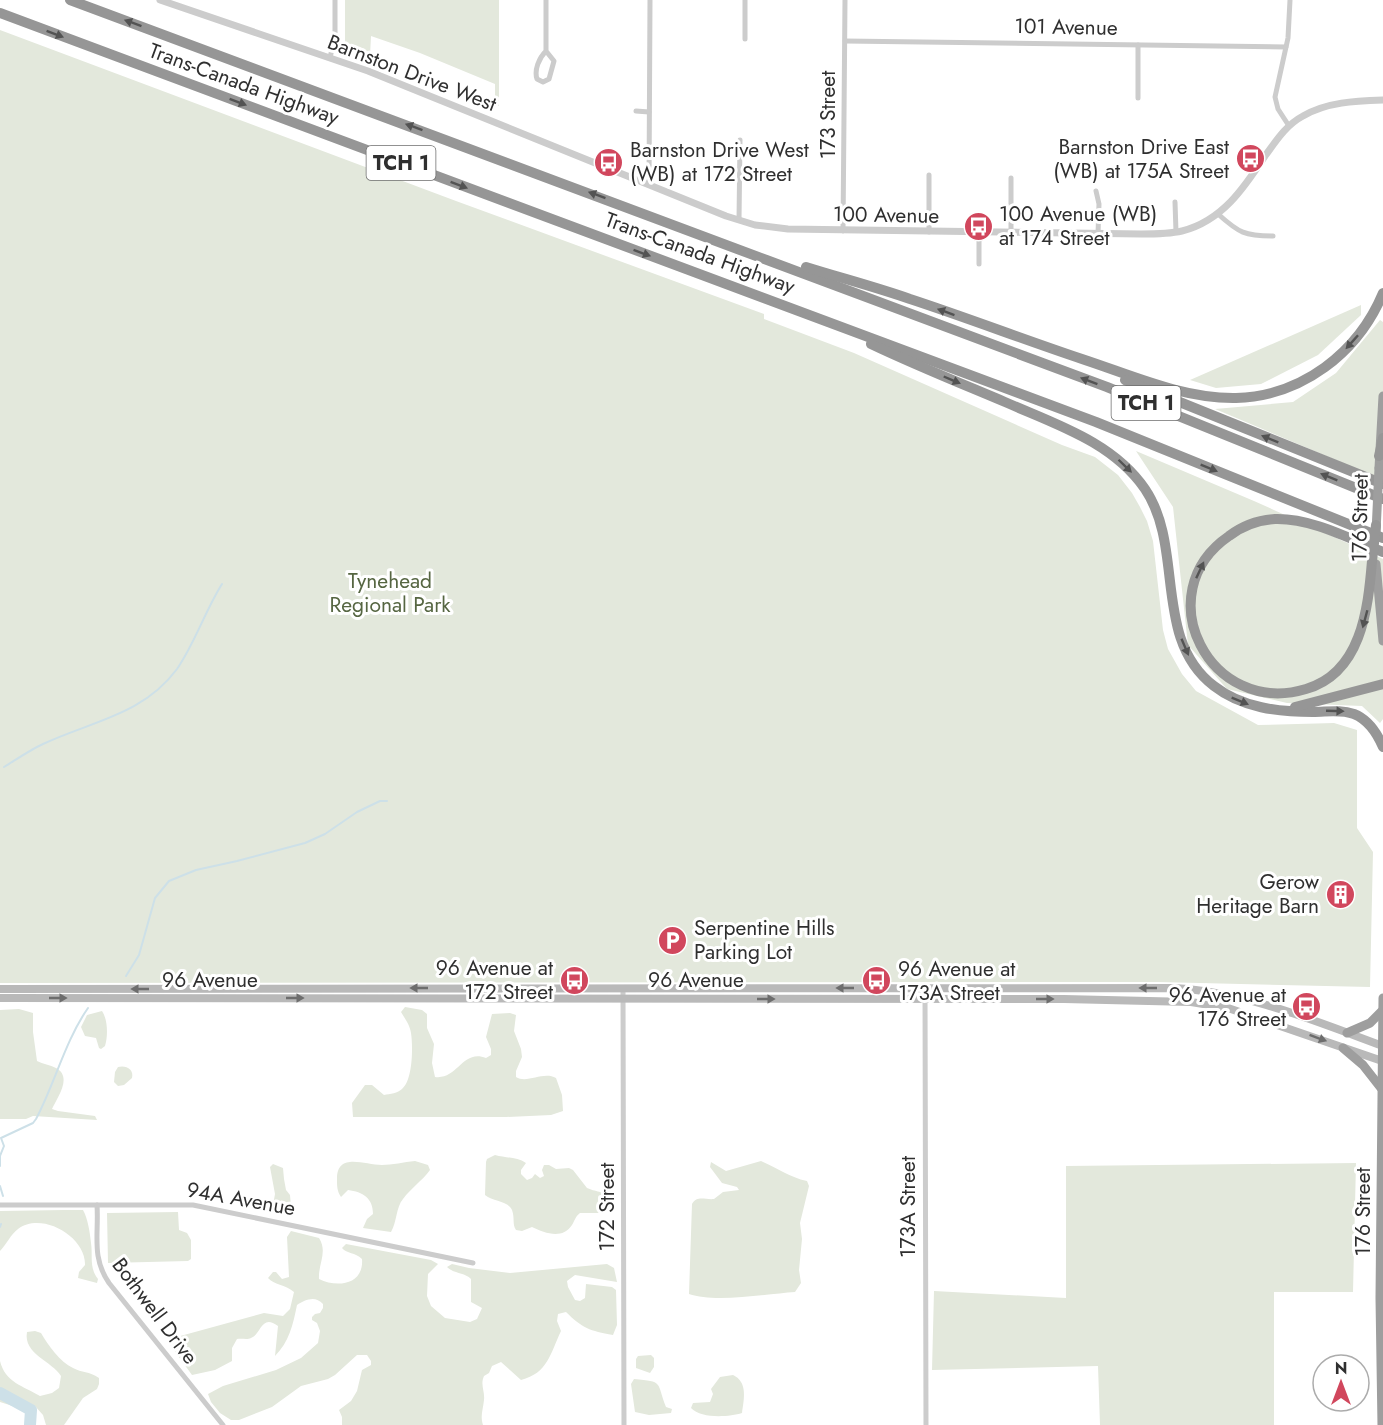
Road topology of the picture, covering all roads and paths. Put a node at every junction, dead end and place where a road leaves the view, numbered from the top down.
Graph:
1 (70, 0) edge
2 (160, 0) edge
3 (335, 0) edge
4 (546, 0) edge
5 (650, 0) edge
6 (745, 0) edge
7 (845, 0) edge
8 (1290, 0) edge
9 (0, 14) edge
10 (745, 39) dead end
11 (845, 40) junction
12 (1138, 45) junction
13 (1286, 46) junction
14 (546, 51) junction
15 (330, 58) junction
16 (1138, 98) dead end
17 (1383, 100) edge
18 (636, 111) dead end
19 (649, 112) junction
20 (1289, 126) junction
21 (740, 140) dead end
22 (929, 175) dead end
23 (1011, 178) dead end
24 (649, 185) junction
25 (1096, 191) dead end
26 (1175, 202) dead end
27 (1218, 214) junction
28 (739, 220) junction
29 (843, 231) junction
30 (929, 232) junction
31 (979, 232) junction
32 (1176, 232) junction
33 (1011, 233) junction
34 (1098, 234) junction
35 (1273, 236) dead end
36 (711, 238) junction
37 (979, 264) dead end
38 (1383, 293) edge
39 (803, 312) junction
40 (1021, 338) junction
41 (1383, 396) edge
42 (1383, 438) edge
43 (1379, 456) junction
44 (1383, 484) edge
45 (1383, 499) edge
46 (1376, 525) joint
47 (1383, 538) edge
48 (1383, 552) edge
49 (1374, 562) junction
50 (1383, 641) edge
51 (1383, 684) edge
52 (1277, 709) junction
53 (1383, 747) edge
54 (623, 988) junction
55 (925, 988) junction
56 (0, 989) edge
57 (0, 998) edge
58 (623, 998) junction
59 (925, 999) junction
60 (1383, 999) edge
61 (1383, 1010) edge
62 (1347, 1033) junction
63 (1383, 1046) edge
64 (1343, 1048) junction
65 (1382, 1061) edge
66 (1381, 1088) junction
67 (97, 1204) junction
68 (0, 1205) edge
69 (473, 1263) dead end
70 (223, 1425) edge
71 (624, 1425) edge
72 (926, 1425) edge
73 (1382, 1425) edge

36 -> 1 highway, Trans-Canada Highway / TCH 1
2 - 15 street, Barnston Drive West
3 - 15 street
4 - 14 street
5 - 19 street
6 - 10 street
7 - 11 street, 173 Street
8 - 13 street
9 -> 39 highway, Trans-Canada Highway / TCH 1
11 - 12 street, 101 Avenue
11 - 29 street, 173 Street
12 - 13 street, 101 Avenue
12 - 16 street
13 - 20 street
14 - 14 street
15 - 24 street, Barnston Drive West
17 - 20 street
18 - 19 street
19 - 24 street
20 - 27 street, 100 Avenue
21 - 28 street
22 - 30 street
23 - 33 street
24 - 28 street, 100 Avenue
25 - 34 street
26 - 32 street
27 - 32 street, 100 Avenue
27 - 35 street
28 - 29 street, 100 Avenue
29 - 30 street, 100 Avenue
30 - 31 street, 100 Avenue
31 - 33 street, 100 Avenue
31 - 37 street
32 - 34 street, 100 Avenue
33 - 34 street, 100 Avenue
40 -> 36 highway
45 -> 36 highway, Trans-Canada Highway / TCH 1
38 -> 40 highway
39 -> 47 highway, Trans-Canada Highway / TCH 1
39 -> 52 highway
44 -> 40 highway
41 - 43 highway, 176 Street
42 - 43 highway
43 - 46 highway, 176 Street, bridge
46 - 49 highway, bridge
49 -> 48 highway
49 - 50 highway, 176 Street
51 - 52 highway
52 -> 53 highway
55 -> 54 main road, 96 Avenue
54 -> 56 main road, 96 Avenue
54 - 58 street, 172 Street
55 - 59 street, 173A Street
62 -> 55 main road, 96 Avenue
57 -> 58 main road, 96 Avenue
58 -> 59 main road, 96 Avenue
58 - 71 street, 172 Street
59 -> 64 main road, 96 Avenue
59 - 72 street, 173A Street
60 - 61 highway, 176 Street
61 - 62 highway
61 - 63 highway, 176 Street
62 - 63 main road, 96 Avenue
63 - 65 highway, 176 Street
64 - 65 main road, 96 Avenue
64 - 66 highway
65 - 66 highway, 176 Street
66 - 73 highway, 176 Street
67 - 68 street, 94A Avenue
67 - 69 street, 94A Avenue
67 - 70 street, Bothwell Drive

